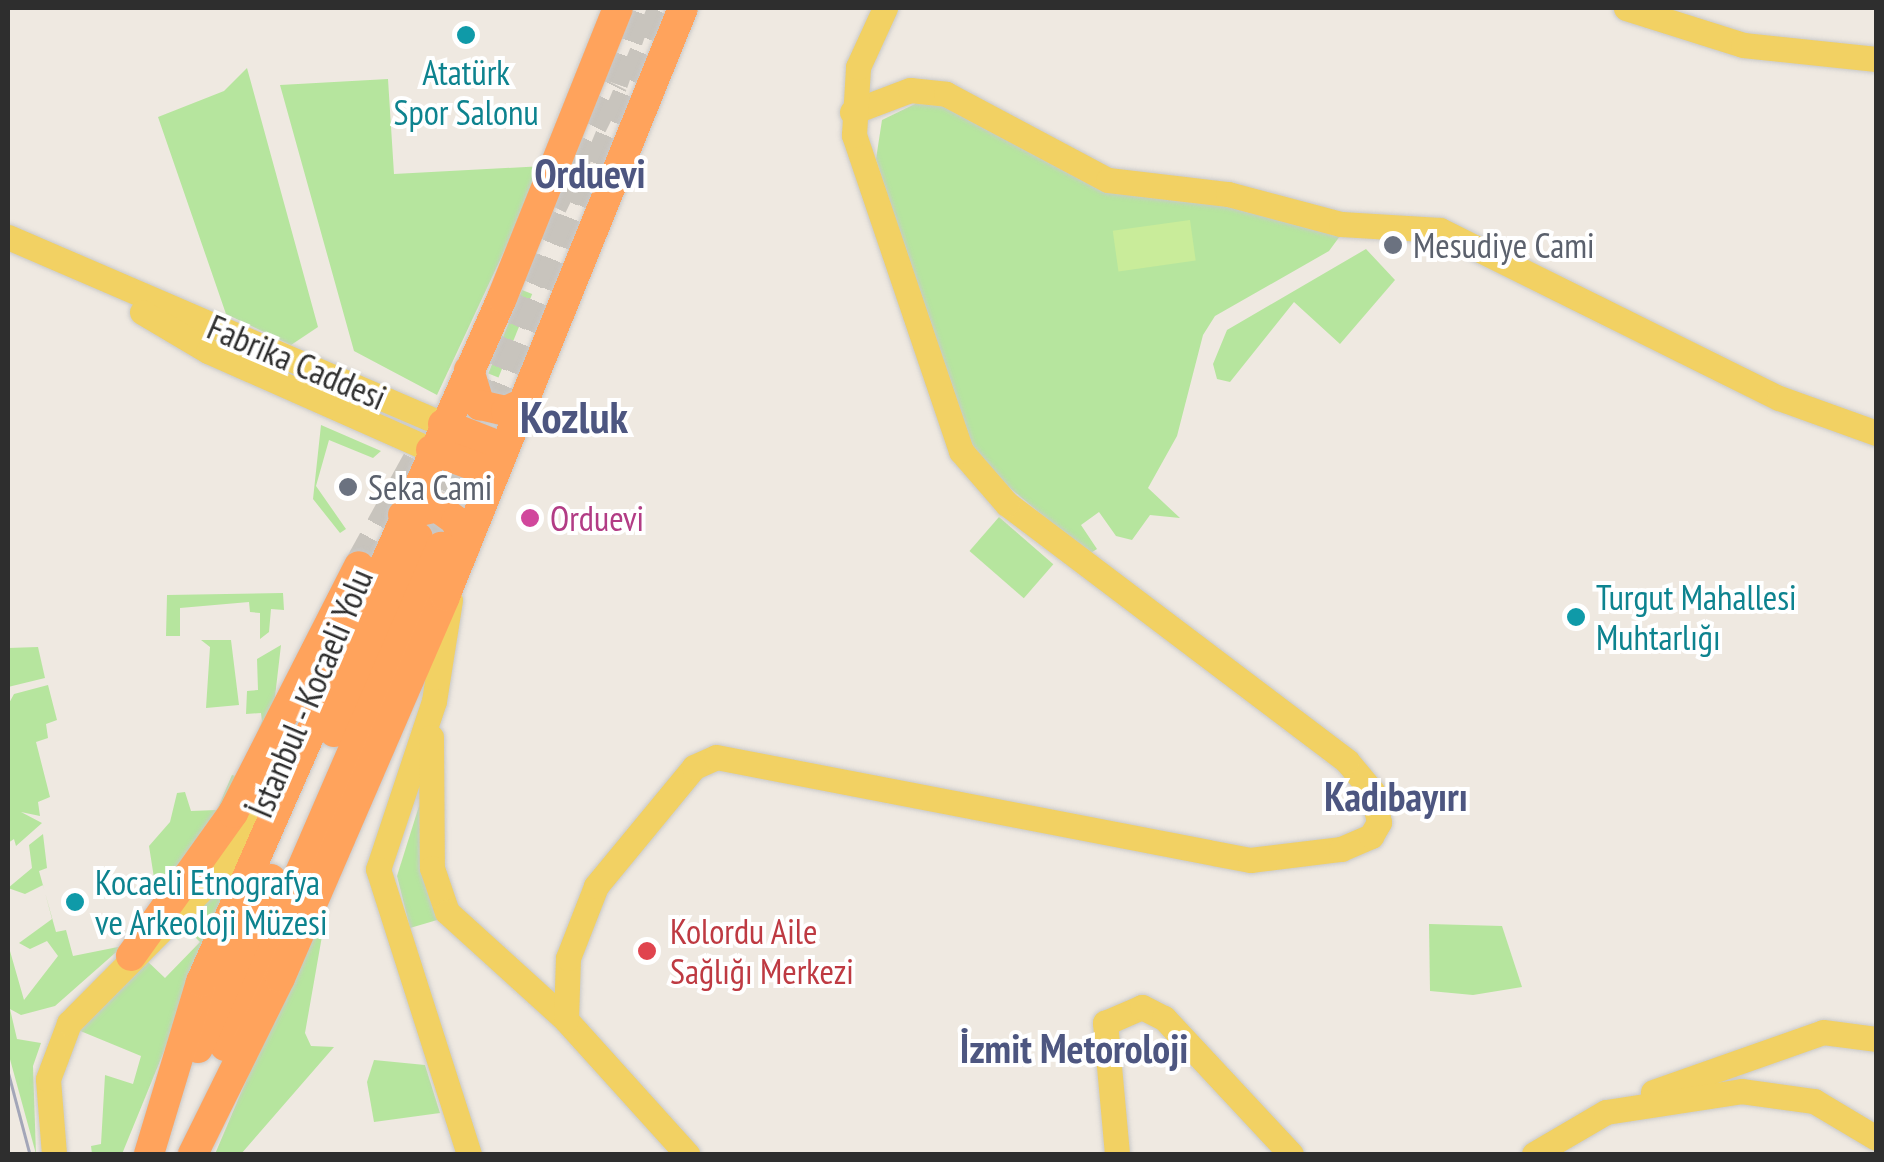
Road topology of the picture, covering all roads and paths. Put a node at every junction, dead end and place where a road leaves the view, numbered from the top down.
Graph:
1 (618, 8) edge
2 (683, 8) edge
3 (885, 8) edge
4 (1626, 8) edge
5 (1876, 59) edge
6 (852, 112) junction
7 (8, 237) edge
8 (43, 254) junction
9 (469, 370) junction
10 (523, 403) junction
11 (1876, 433) edge
12 (437, 437) junction
13 (499, 460) junction
14 (436, 544) junction
15 (359, 566) tunnel mouth
16 (359, 613) junction
17 (434, 701) junction
18 (131, 956) junction
19 (280, 978) junction
20 (566, 1020) junction
21 (1876, 1039) edge
22 (1606, 1112) junction
23 (1876, 1138) edge
24 (54, 1154) edge
25 (151, 1154) edge
26 (178, 1154) edge
27 (192, 1154) edge
28 (206, 1154) edge
29 (468, 1154) edge
30 (687, 1154) edge
31 (1117, 1154) edge
32 (1291, 1154) edge
33 (1534, 1154) edge

1 - 9 highway
2 - 10 highway
3 - 6 main road
4 - 5 main road
6 - 11 main road
6 - 20 main road
7 - 8 main road
8 - 12 main road, Fabrika Caddesi
8 - 12 main road
9 - 10 highway
9 - 12 highway
10 - 13 highway
12 - 13 highway
12 - 14 highway
13 - 14 highway
14 - 16 highway
14 - 17 main road
14 - 19 highway
14 - 25 highway, İstanbul - Kocaeli Yolu
14 - 26 highway
15 - 18 highway
16 - 18 main road
16 - 25 highway
17 - 20 main road
17 - 29 main road
18 - 24 main road
19 - 27 highway
19 - 28 main road
20 - 30 main road
21 - 22 main road
22 - 23 main road
22 - 33 main road
31 - 32 main road

